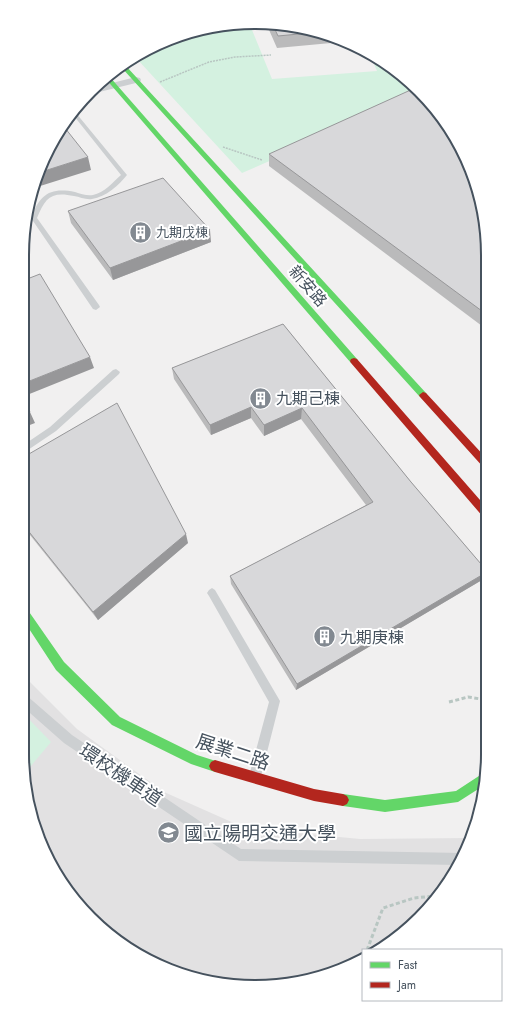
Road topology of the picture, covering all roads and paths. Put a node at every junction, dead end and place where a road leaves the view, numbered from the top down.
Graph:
1 (271, 55) dead end
2 (126, 69) edge
3 (136, 80) junction
4 (111, 81) edge
5 (154, 83) dead end
6 (115, 86) junction
7 (102, 89) edge
8 (77, 116) edge
9 (217, 145) dead end
10 (262, 160) dead end
11 (96, 307) dead end
12 (116, 372) dead end
13 (29, 446) edge
14 (481, 458) edge
15 (481, 508) edge
16 (212, 593) dead end
17 (29, 620) edge
18 (481, 698) edge
19 (449, 702) dead end
20 (29, 705) edge
21 (254, 778) junction
22 (479, 782) edge
23 (455, 859) edge
24 (430, 897) edge
25 (367, 949) edge

1 - 5 path
2 - 3 street, 新安路
3 - 6 street
3 - 14 street, 新安路
4 - 6 street, 新安路
6 - 7 street
6 - 15 street, 新安路
8 - 11 lane
9 - 10 path
12 - 13 lane
16 - 21 lane
17 - 21 street, 展業二路
18 - 19 path
20 - 23 lane, 環校機車道
21 - 22 street, 展業二路
24 - 25 path

